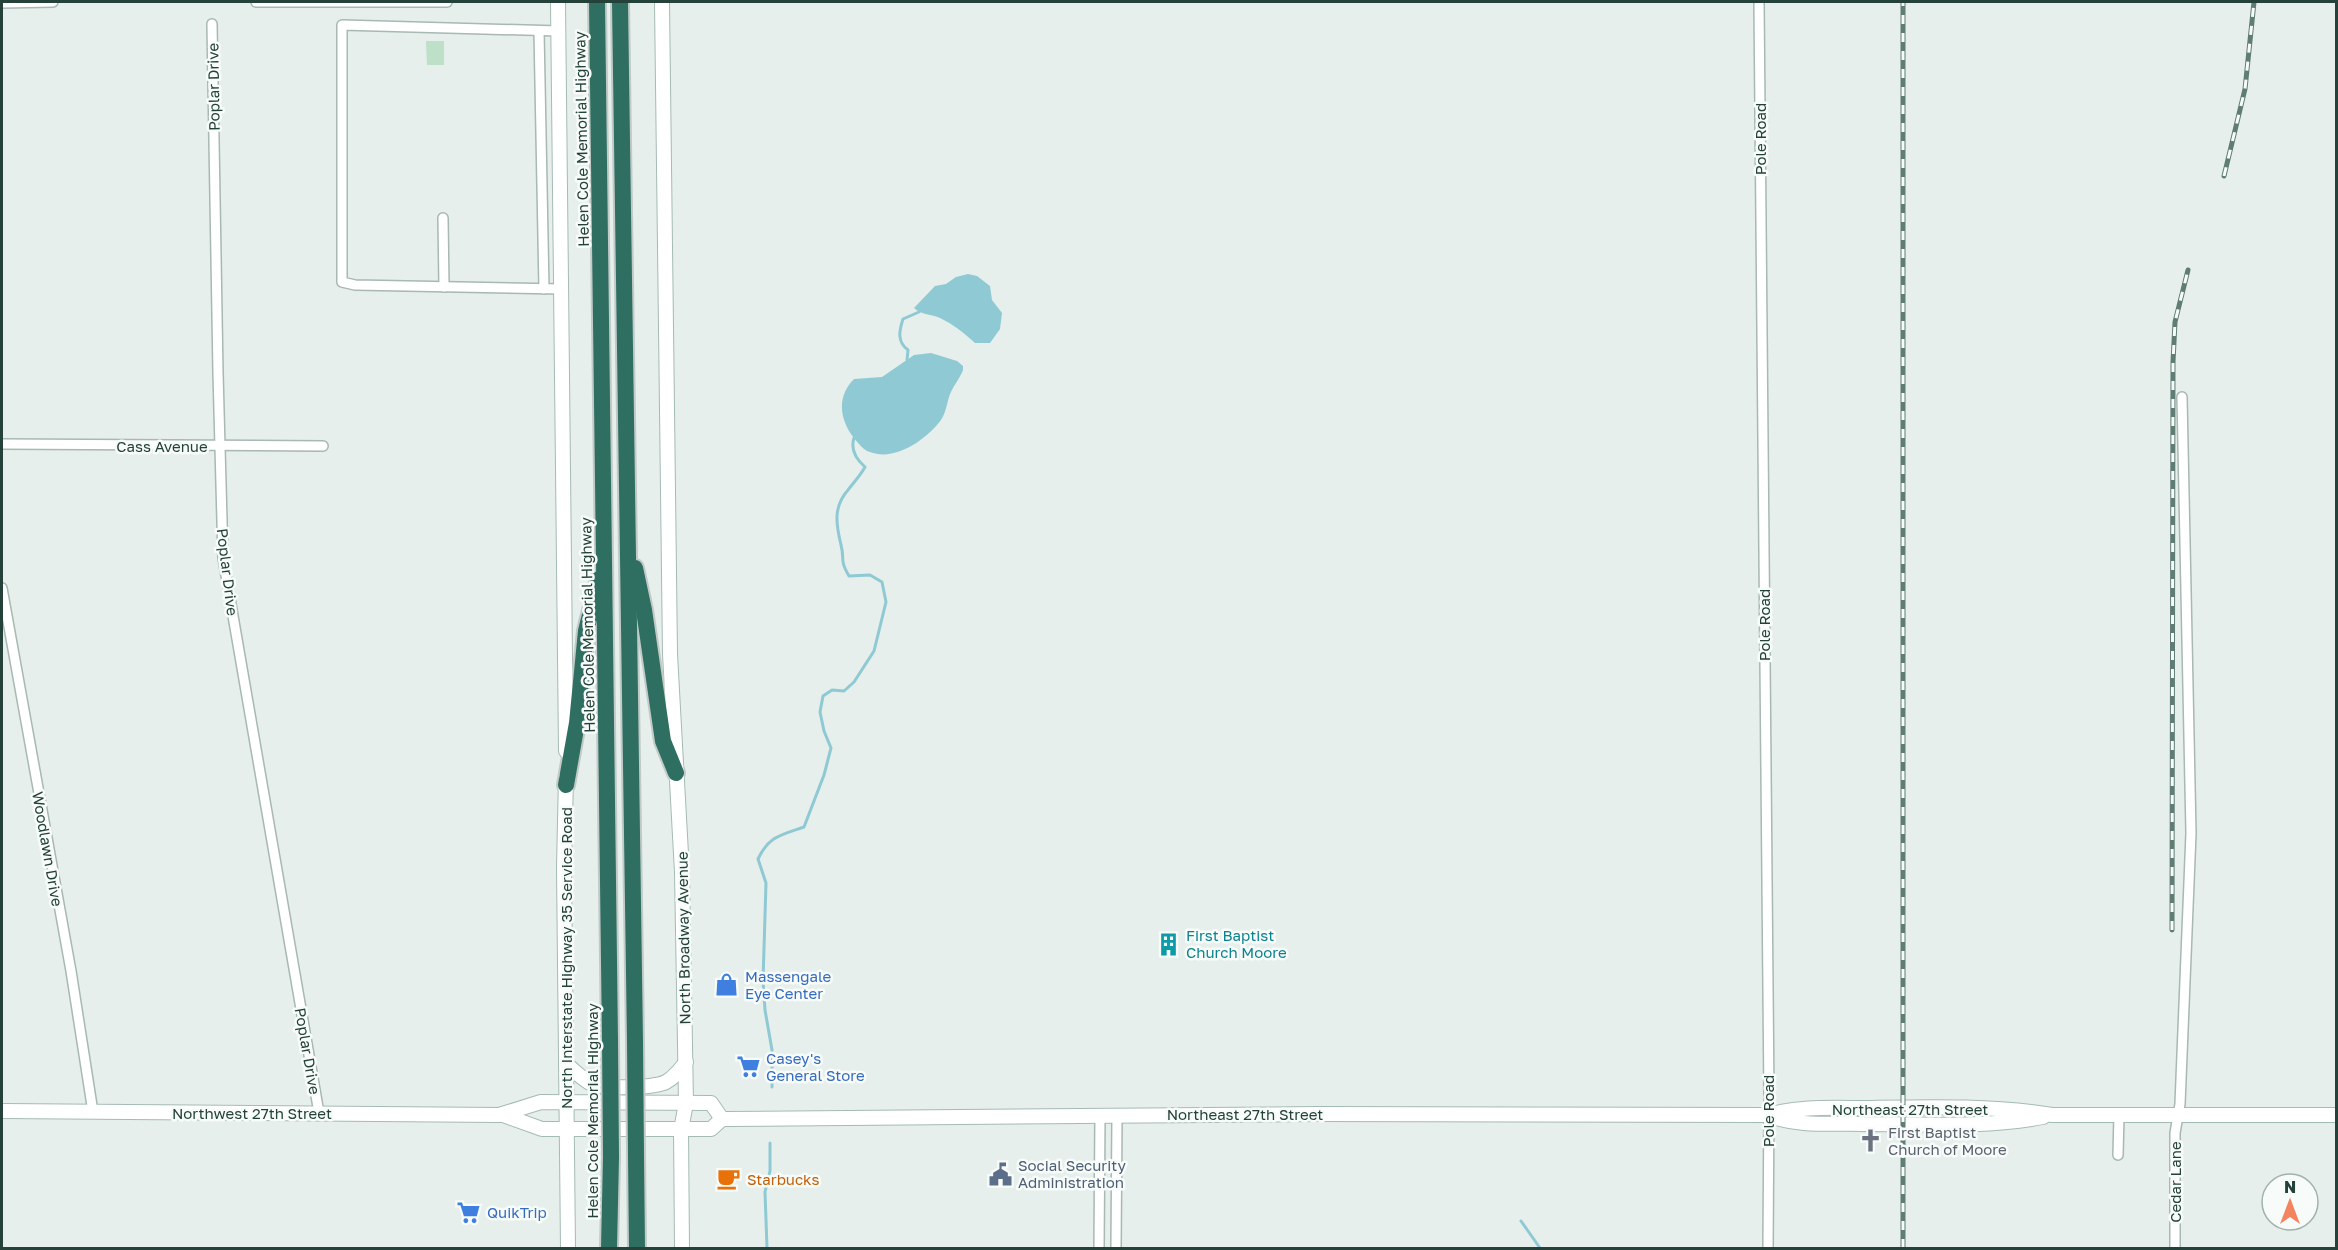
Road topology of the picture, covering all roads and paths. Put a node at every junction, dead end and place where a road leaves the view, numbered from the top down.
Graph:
1 (53, 2) edge
2 (256, 2) edge
3 (356, 2) edge
4 (447, 2) edge
5 (558, 2) edge
6 (597, 2) edge
7 (620, 2) edge
8 (1759, 2) edge
9 (2, 3) edge
10 (662, 8) edge
11 (212, 24) dead end
12 (559, 24) junction
13 (539, 31) junction
14 (443, 218) dead end
15 (444, 287) junction
16 (544, 289) junction
17 (562, 289) junction
18 (2182, 397) dead end
19 (2, 444) edge
20 (219, 446) junction
21 (322, 446) dead end
22 (627, 529) junction
23 (604, 558) junction
24 (2, 588) edge
25 (676, 772) junction
26 (566, 785) junction
27 (686, 1062) junction
28 (566, 1064) junction
29 (566, 1102) junction
30 (686, 1103) junction
31 (2, 1111) edge
32 (93, 1112) junction
33 (319, 1113) junction
34 (503, 1115) junction
35 (1100, 1115) junction
36 (1117, 1115) junction
37 (1768, 1115) junction
38 (2119, 1115) junction
39 (2178, 1115) junction
40 (2337, 1115) edge
41 (722, 1119) junction
42 (567, 1130) junction
43 (681, 1130) junction
44 (2118, 1155) dead end
45 (568, 1248) edge
46 (609, 1248) edge
47 (637, 1248) edge
48 (682, 1248) edge
49 (1100, 1248) edge
50 (1116, 1248) edge
51 (1768, 1248) edge
52 (2175, 1248) edge

1 - 9 street
2 - 3 street
3 - 4 street
5 - 12 main road, North Interstate Highway 35 Service Road
6 - 23 highway, Helen Cole Memorial Highway
7 - 22 highway
8 - 37 street, Pole Road
10 - 25 main road, North Broadway Avenue
11 - 20 street, Poplar Drive
12 - 13 street
12 - 17 main road, North Interstate Highway 35 Service Road
13 - 15 street
13 - 16 street
14 - 15 street
15 - 16 street
16 - 17 street
17 - 26 main road, North Interstate Highway 35 Service Road
18 - 39 street, Cedar Lane
19 - 20 street, Cass Avenue
20 - 21 street, Cass Avenue
20 - 33 street, Poplar Drive
22 - 25 highway
22 - 47 highway, bridge
23 - 26 highway
23 - 46 highway, Helen Cole Memorial Highway, bridge
24 - 32 street, Woodlawn Drive
25 - 27 main road, North Broadway Avenue
26 - 28 main road, North Interstate Highway 35 Service Road
27 - 28 main road
27 - 30 main road, North Broadway Avenue
28 - 29 main road, North Interstate Highway 35 Service Road
29 - 30 main road, Northwest 27th Street
29 - 34 main road, Northwest 27th Street
29 - 42 main road, North Interstate Highway 35 Service Road
30 - 41 main road
30 - 43 main road, North Broadway Avenue
31 - 32 main road, Northwest 27th Street
32 - 33 main road, Northwest 27th Street
33 - 34 main road, Northwest 27th Street
34 - 42 main road, Northwest 27th Street
35 - 36 main road, Northeast 27th Street
35 - 41 main road, Northeast 27th Street
35 - 49 street
36 - 37 main road, Northeast 27th Street
36 - 50 street
37 - 38 main road, Northeast 27th Street
37 - 51 street, Pole Road
38 - 39 main road, Northeast 27th Street
38 - 44 street
39 - 40 main road, Northeast 27th Street
39 - 52 street, Cedar Lane
41 - 43 main road, Northeast 27th Street
42 - 43 main road, Northwest 27th Street
42 - 45 main road, North Interstate Highway 35 Service Road
43 - 48 main road

